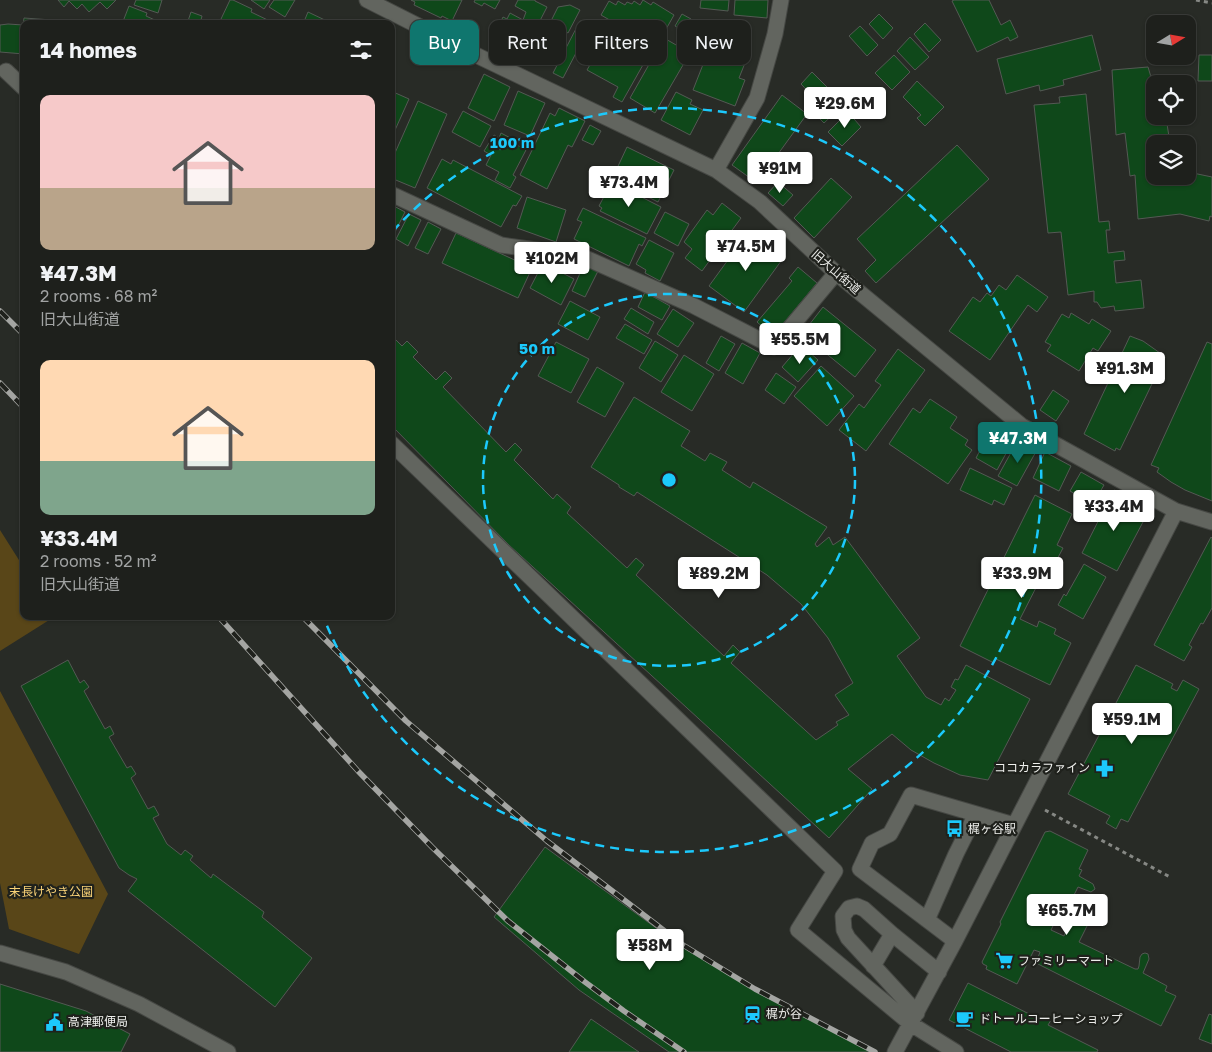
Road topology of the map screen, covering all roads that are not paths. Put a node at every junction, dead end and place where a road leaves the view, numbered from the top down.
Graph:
1 (367, 0) edge
2 (781, 0) edge
3 (3, 72) edge
4 (20, 74) edge
5 (20, 85) edge
6 (716, 170) junction
7 (395, 196) edge
8 (836, 274) junction
9 (395, 446) edge
10 (1176, 511) junction
11 (1212, 522) edge
12 (976, 814) junction
13 (1014, 825) junction
14 (927, 920) junction
15 (892, 934) junction
16 (955, 941) junction
17 (0, 953) edge
18 (873, 966) junction
19 (940, 972) junction
20 (914, 1018) junction
21 (228, 1052) edge
22 (896, 1052) edge
23 (956, 1052) edge

1 - 6 street, 旧大山街道
2 - 6 street
3 - 4 street
3 - 5 street
6 - 8 street, 旧大山街道
7 - 8 street
8 - 10 street, 旧大山街道
9 - 20 street
10 - 11 street, 旧大山街道
10 - 13 street
12 - 13 street
12 - 14 street
12 - 14 street
13 - 16 street
14 - 16 street
15 - 18 street
15 - 18 street
15 - 19 street
16 - 19 street
17 - 21 street
18 - 20 street
19 - 20 street
20 - 22 street
20 - 23 street

